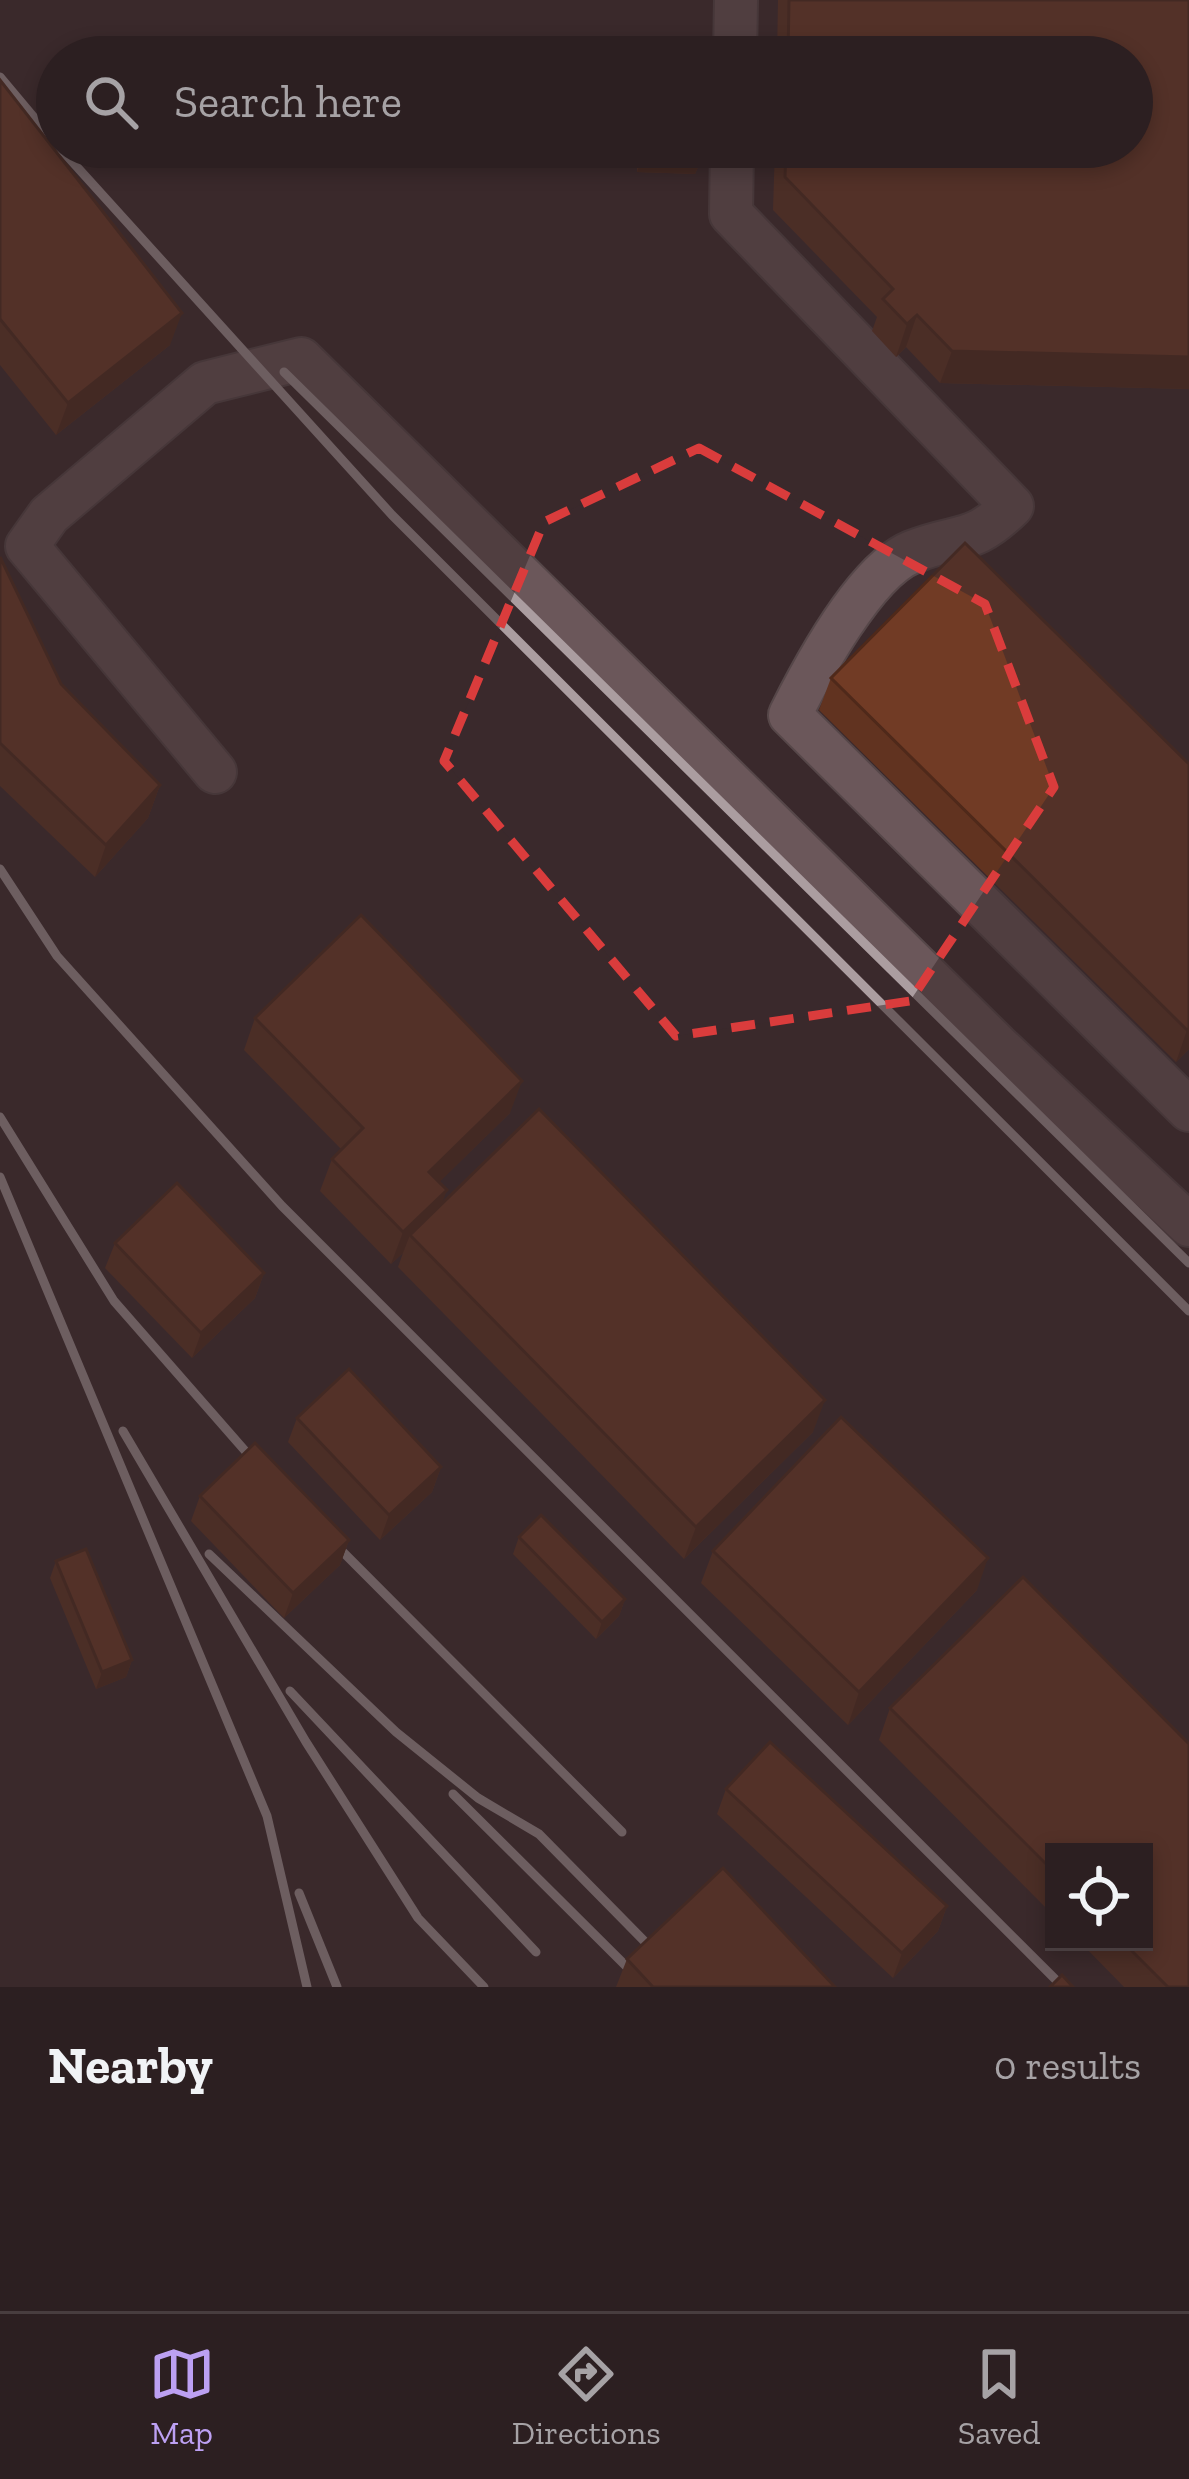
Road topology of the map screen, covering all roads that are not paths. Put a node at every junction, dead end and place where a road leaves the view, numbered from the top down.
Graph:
1 (736, 0) edge
2 (735, 36) edge
3 (732, 168) edge
4 (215, 772) dead end
5 (1189, 1110) edge
6 (1189, 1226) edge

1 - 2 lane
3 - 5 lane
4 - 6 lane

